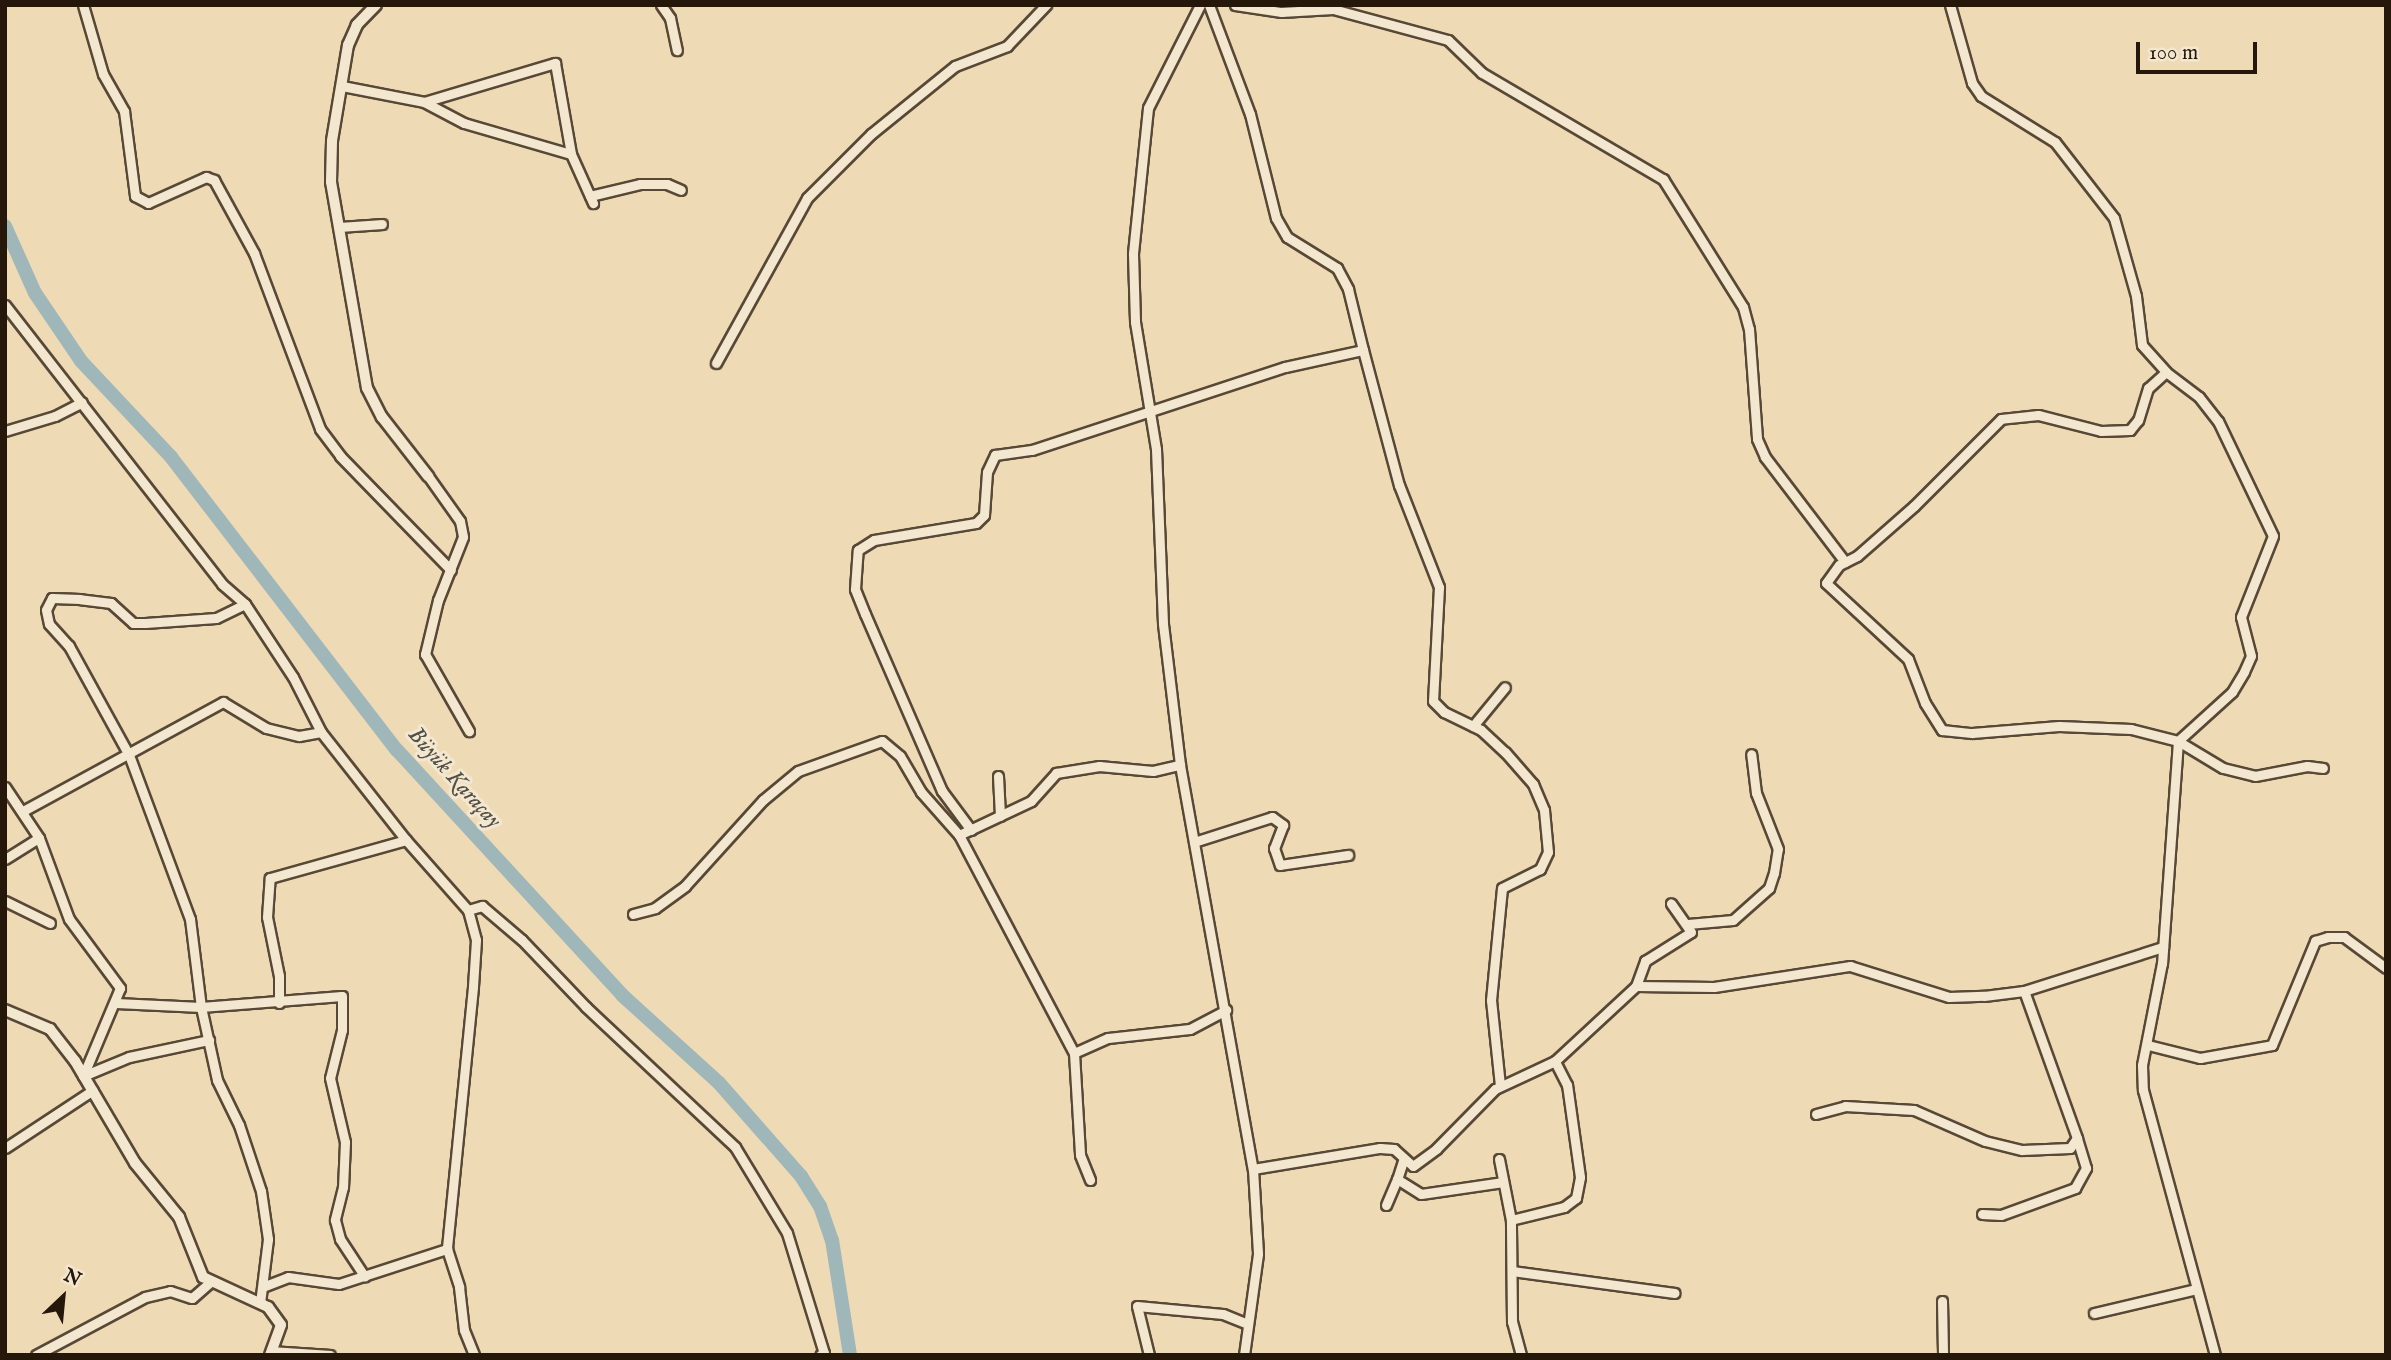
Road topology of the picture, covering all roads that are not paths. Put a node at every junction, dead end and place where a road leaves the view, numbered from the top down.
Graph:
1 (83, 5) edge
2 (376, 5) edge
3 (661, 5) edge
4 (1046, 5) edge
5 (1200, 5) edge
6 (1209, 5) edge
7 (1235, 5) edge
8 (1950, 5) edge
9 (677, 50) dead end
10 (342, 86) junction
11 (424, 102) junction
12 (571, 154) junction
13 (681, 190) dead end
14 (382, 225) dead end
15 (340, 227) junction
16 (5, 305) edge
17 (1363, 350) junction
18 (716, 363) dead end
19 (2166, 372) junction
20 (82, 402) junction
21 (1152, 411) junction
22 (5, 430) edge
23 (428, 476) joint
24 (1845, 562) junction
25 (451, 570) junction
26 (244, 604) junction
27 (1504, 687) dead end
28 (1473, 726) junction
29 (321, 732) junction
30 (469, 732) dead end
31 (2178, 741) junction
32 (1751, 754) dead end
33 (130, 755) junction
34 (1180, 765) junction
35 (2323, 768) dead end
36 (998, 776) dead end
37 (5, 787) edge
38 (23, 811) junction
39 (1000, 816) junction
40 (971, 830) junction
41 (959, 835) junction
42 (39, 838) junction
43 (406, 841) junction
44 (1194, 842) junction
45 (1348, 855) dead end
46 (5, 859) edge
47 (5, 901) edge
48 (1671, 903) dead end
49 (468, 910) junction
50 (633, 914) dead end
51 (50, 923) dead end
52 (1688, 924) junction
53 (2163, 947) junction
54 (2386, 968) edge
55 (1636, 986) junction
56 (2024, 991) junction
57 (116, 1003) junction
58 (279, 1003) junction
59 (201, 1007) junction
60 (5, 1010) edge
61 (1226, 1010) junction
62 (209, 1040) junction
63 (2148, 1045) junction
64 (1074, 1053) junction
65 (1555, 1061) junction
66 (83, 1076) junction
67 (1500, 1086) junction
68 (93, 1090) junction
69 (1815, 1114) dead end
70 (2077, 1138) junction
71 (5, 1148) edge
72 (1499, 1159) dead end
73 (1403, 1161) junction
74 (1253, 1169) junction
75 (1397, 1178) junction
76 (1090, 1180) dead end
77 (1503, 1182) junction
78 (1386, 1205) dead end
79 (1982, 1214) dead end
80 (1511, 1220) junction
81 (447, 1249) junction
82 (1512, 1271) junction
83 (365, 1278) junction
84 (209, 1283) junction
85 (265, 1286) junction
86 (2196, 1289) junction
87 (1675, 1293) dead end
88 (1942, 1301) dead end
89 (260, 1303) junction
90 (2094, 1313) dead end
91 (1248, 1324) junction
92 (271, 1353) edge
93 (36, 1355) edge
94 (330, 1355) edge
95 (474, 1355) edge
96 (820, 1355) edge
97 (1149, 1355) edge
98 (1244, 1355) edge
99 (1521, 1355) edge
100 (1943, 1355) edge
101 (2215, 1355) edge

1 - 25 street
2 - 10 street
3 - 9 street
4 - 18 street
5 - 21 street
6 - 17 street
7 - 24 street
8 - 19 street
10 - 11 street
10 - 15 street
11 - 12 street
11 - 12 street
12 - 13 street
14 - 15 street
15 - 23 street
16 - 20 street
17 - 21 street
17 - 28 street
19 - 24 street
19 - 31 street
20 - 22 street
20 - 26 street
21 - 34 street
21 - 40 street
23 - 25 street
24 - 31 street
25 - 30 street
26 - 29 street
26 - 33 street
27 - 28 street
28 - 67 street
29 - 33 street
29 - 43 street
31 - 35 street
31 - 53 street
32 - 52 street
33 - 38 street
33 - 59 street
34 - 39 street
34 - 44 street
36 - 39 street
37 - 38 street
38 - 42 street
39 - 40 street
40 - 41 street
41 - 50 street
41 - 64 street
42 - 46 street
42 - 57 street
43 - 49 street
43 - 58 street
44 - 45 street
44 - 61 street
47 - 51 street
48 - 52 street
49 - 81 street
49 - 96 street
52 - 55 street
53 - 56 street
53 - 63 street
54 - 63 street
55 - 56 street
55 - 65 street
56 - 70 street
57 - 59 street
57 - 66 street
58 - 59 street
58 - 83 street
59 - 62 street
60 - 66 street
61 - 64 street
61 - 74 street
62 - 66 street
62 - 85 street
63 - 86 street
64 - 76 street
65 - 67 street
65 - 80 street
66 - 68 street
67 - 73 street
68 - 71 street
68 - 84 street
69 - 70 street
70 - 79 street
72 - 77 street
73 - 74 street
73 - 75 street
74 - 91 street
75 - 77 street
75 - 78 street
77 - 80 street
80 - 82 street
81 - 83 street
81 - 95 street
82 - 87 street
82 - 99 street
83 - 85 street
84 - 89 street
84 - 93 street
85 - 89 street
86 - 90 street
86 - 101 street
88 - 100 street
89 - 92 street
91 - 97 street
91 - 98 street
92 - 94 street

